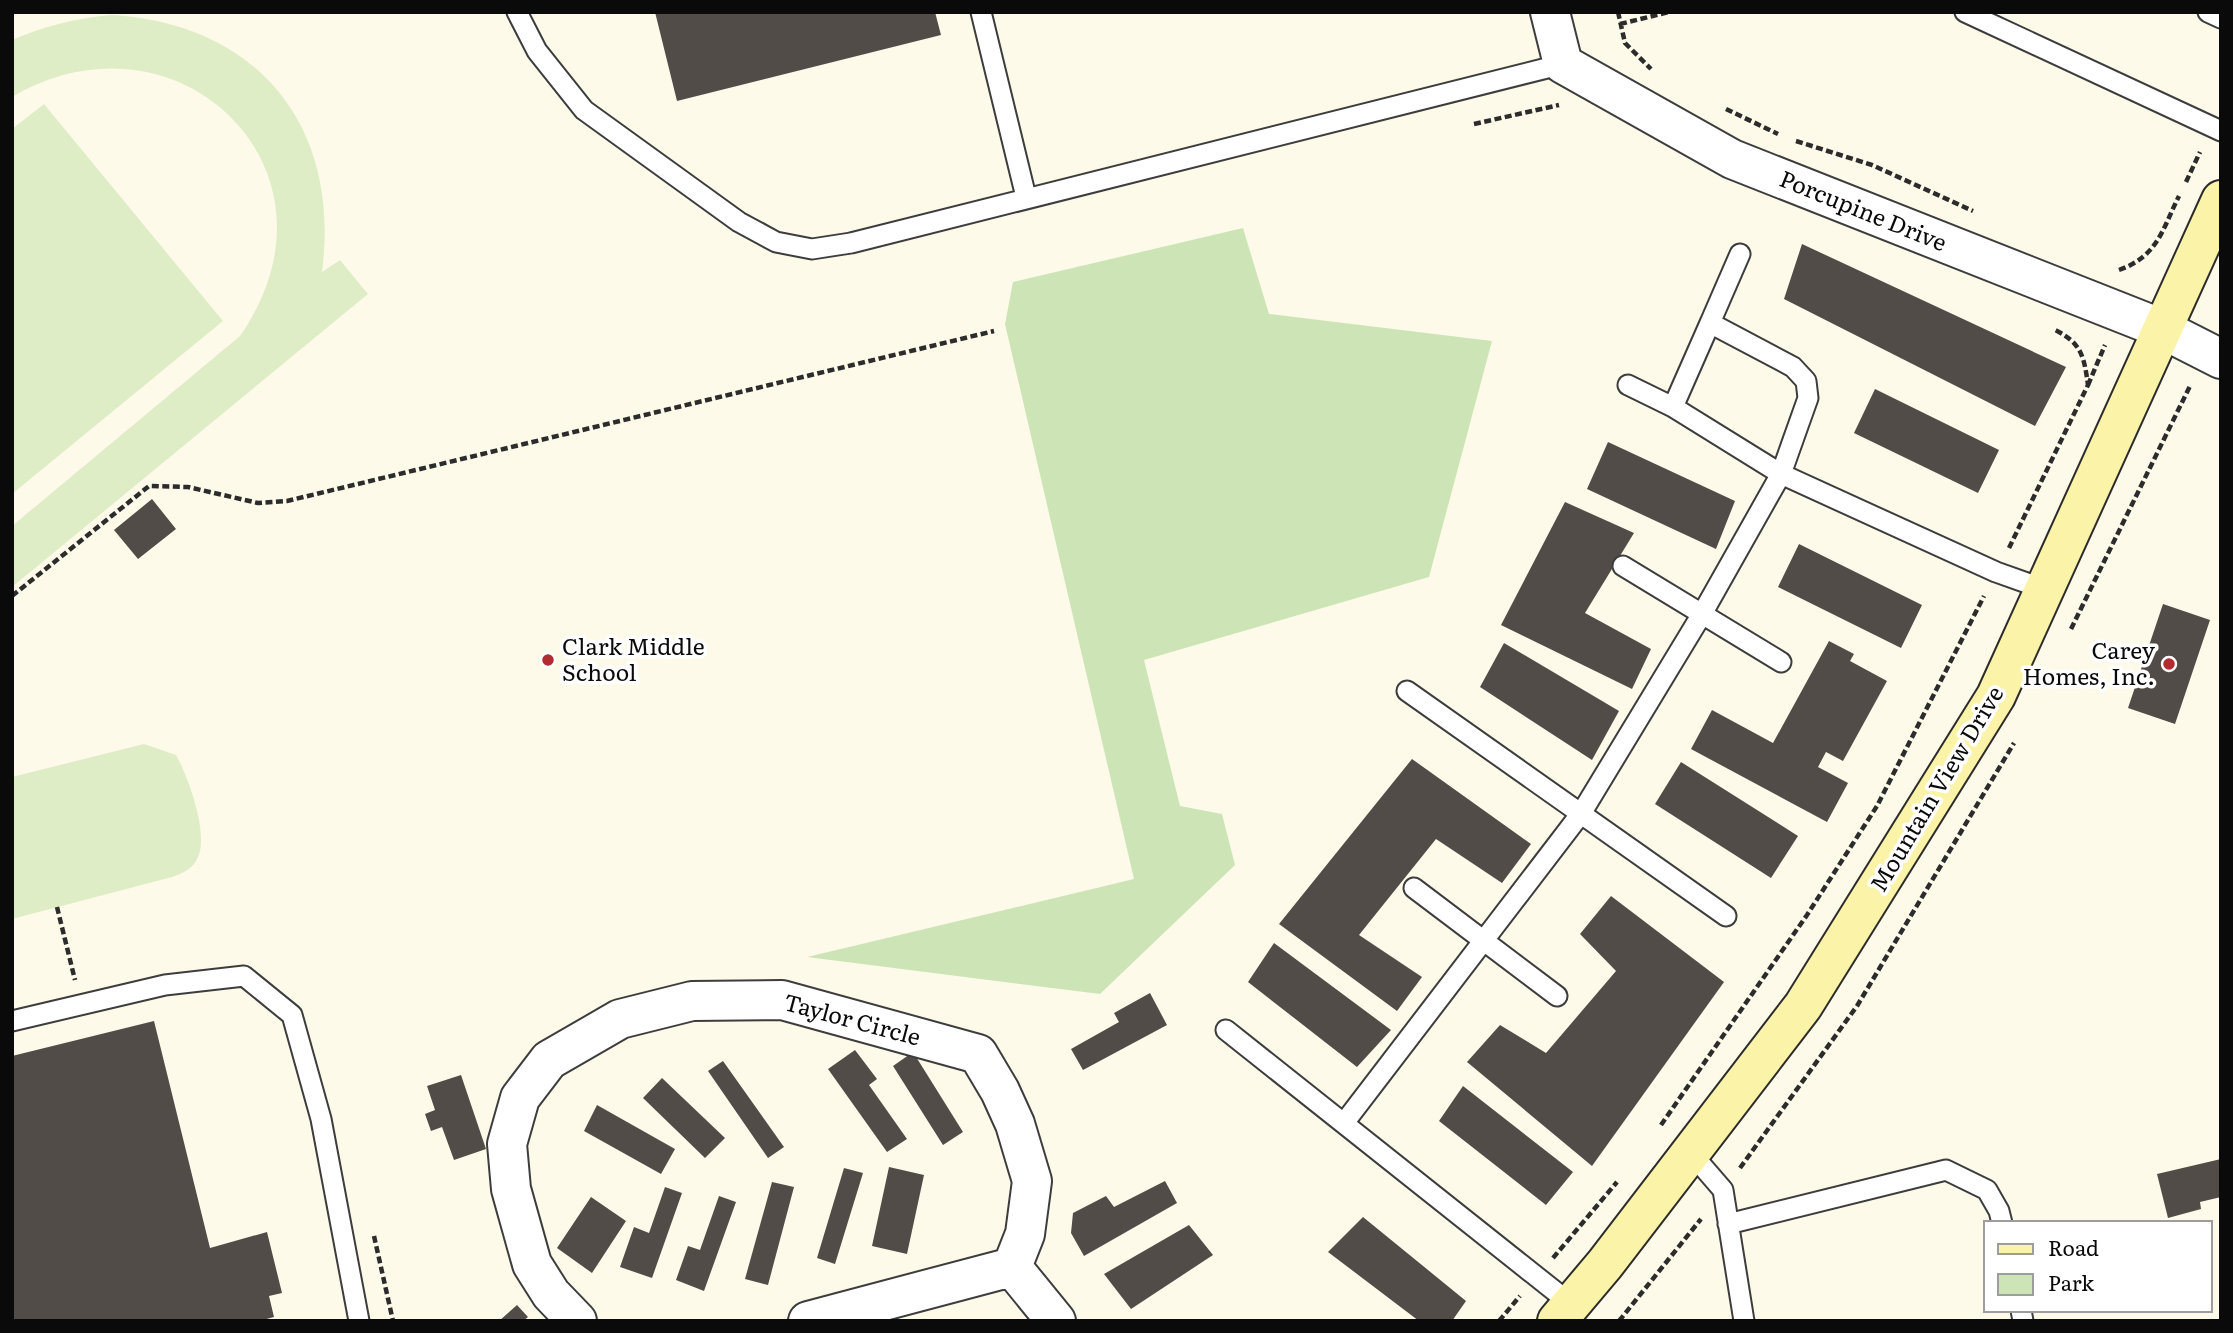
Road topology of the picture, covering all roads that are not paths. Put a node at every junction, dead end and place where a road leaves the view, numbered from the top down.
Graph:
1 (517, 12) edge
2 (981, 12) edge
3 (1550, 12) edge
4 (1965, 12) edge
5 (2208, 12) edge
6 (2221, 18) edge
7 (1563, 64) junction
8 (2217, 129) edge
9 (1026, 198) junction
10 (2221, 200) edge
11 (1740, 254) dead end
12 (1710, 323) junction
13 (2160, 328) junction
14 (2221, 359) edge
15 (1628, 384) dead end
16 (1673, 407) junction
17 (1782, 474) junction
18 (1623, 566) dead end
19 (2044, 589) junction
20 (1702, 614) junction
21 (1781, 662) dead end
22 (1407, 691) dead end
23 (1582, 812) junction
24 (1414, 888) dead end
25 (1726, 916) dead end
26 (1483, 940) junction
27 (1557, 996) dead end
28 (12, 1021) edge
29 (1226, 1030) dead end
30 (1344, 1124) junction
31 (1690, 1153) junction
32 (2002, 1221) edge
33 (1728, 1224) junction
34 (1012, 1267) junction
35 (1564, 1312) edge
36 (359, 1321) edge
37 (577, 1321) edge
38 (808, 1321) edge
39 (1056, 1321) edge
40 (1744, 1321) edge

1 - 9 lane
2 - 9 lane
3 - 7 street
4 - 8 lane
5 - 6 lane
7 - 9 lane
7 - 13 street, Porcupine Drive
10 - 13 street, Mountain View Drive
11 - 12 lane
12 - 16 lane
12 - 17 lane
13 - 14 street, Porcupine Drive
13 - 19 street, Mountain View Drive
15 - 16 lane
16 - 17 lane
17 - 19 lane
17 - 20 lane
18 - 20 lane
19 - 31 street, Mountain View Drive
20 - 21 lane
20 - 23 lane
22 - 23 lane
23 - 25 lane
23 - 26 lane
24 - 26 lane
26 - 27 lane
26 - 30 lane
28 - 36 lane
29 - 30 lane
30 - 35 lane
31 - 33 lane
31 - 35 street, Mountain View Drive
32 - 33 lane
33 - 40 lane
34 - 37 street, Taylor Circle
34 - 38 street
34 - 39 street

